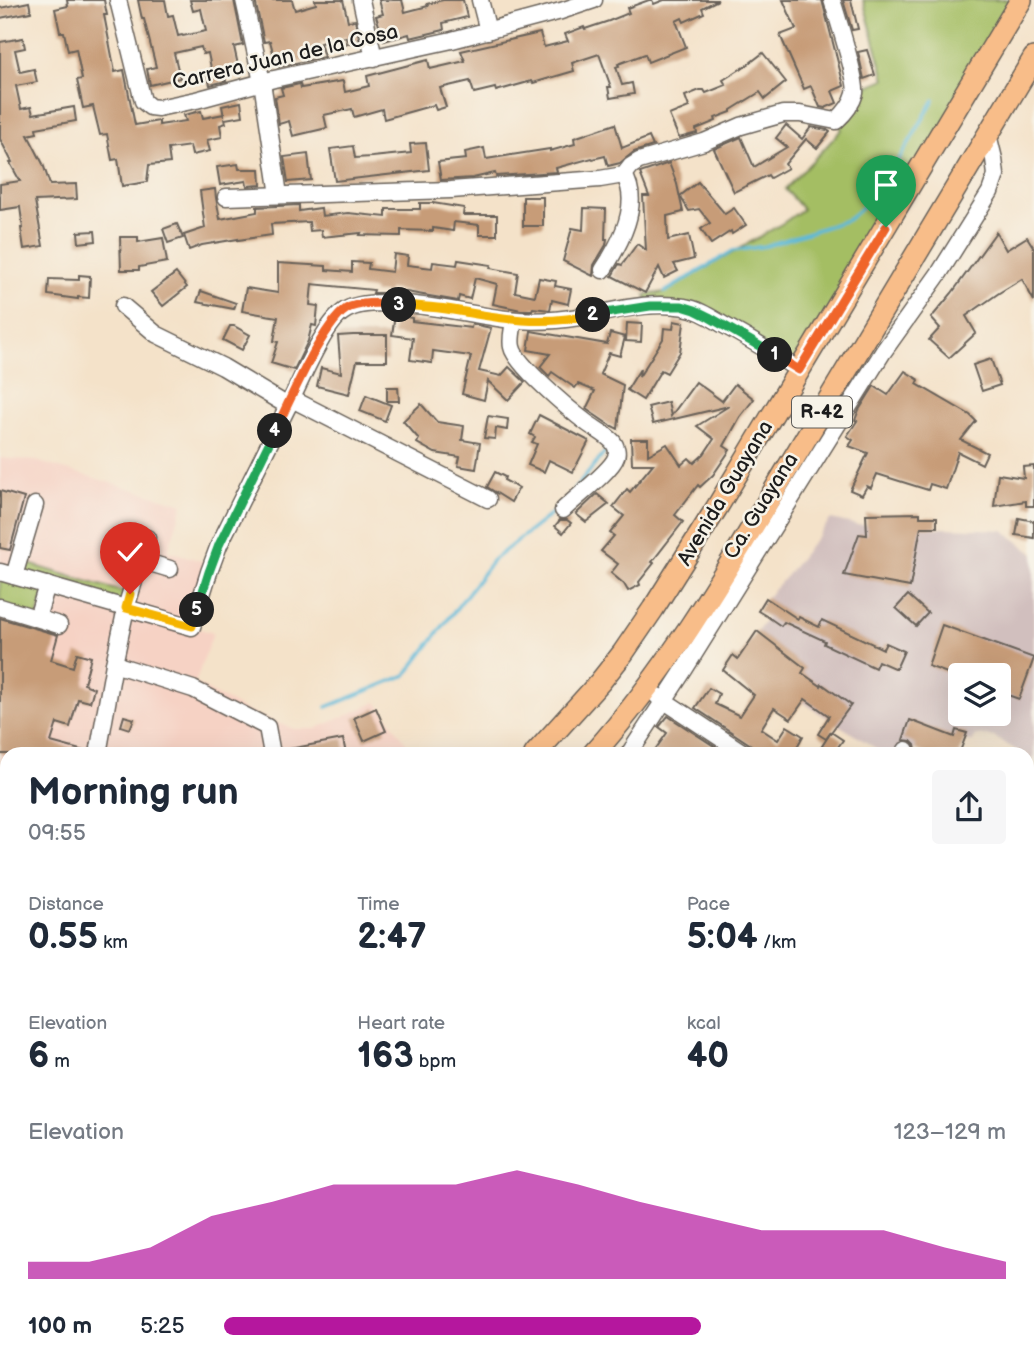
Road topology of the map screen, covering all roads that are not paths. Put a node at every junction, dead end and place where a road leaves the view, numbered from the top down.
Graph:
1 (118, 0) edge
2 (244, 0) edge
3 (361, 0) edge
4 (481, 0) edge
5 (594, 0) edge
6 (832, 0) edge
7 (1021, 0) edge
8 (488, 31) junction
9 (374, 58) junction
10 (1034, 58) edge
11 (262, 82) junction
12 (988, 134) junction
13 (624, 175) junction
14 (279, 195) junction
15 (226, 197) dead end
16 (604, 270) dead end
17 (123, 306) dead end
18 (514, 320) junction
19 (799, 370) junction
20 (290, 402) junction
21 (488, 499) dead end
22 (35, 505) dead end
23 (563, 510) dead end
24 (147, 538) dead end
25 (140, 560) junction
26 (170, 569) dead end
27 (7, 574) edge
28 (47, 585) junction
29 (0, 607) edge
30 (126, 608) junction
31 (37, 618) junction
32 (59, 625) dead end
33 (114, 664) junction
34 (656, 695) junction
35 (99, 747) edge
36 (271, 747) edge
37 (542, 747) edge
38 (599, 747) edge
39 (632, 747) edge
40 (734, 747) edge

1 - 11 street, Carrera Juan de la Cosa
2 - 11 street
3 - 9 street
4 - 8 street
5 - 8 street, Carrera Juan de la Cosa
6 - 13 street
7 - 19 main road, Avenida Guayana / R-42
8 - 9 street, Carrera Juan de la Cosa
9 - 11 street, Carrera Juan de la Cosa
10 - 12 main road, Avenida Guayana / R-42
11 - 14 street
12 - 34 main road, Avenida Guayana / R-42
12 - 34 street, Ca. Guayana
13 - 14 street
13 - 16 street
14 - 15 street
17 - 20 street
18 - 19 street
18 - 20 street
18 - 23 street
19 - 37 main road, Avenida Guayana / R-42
20 - 21 street
20 - 30 street
22 - 27 street
24 - 25 street
25 - 26 street
25 - 30 street
27 - 28 street
28 - 30 street
28 - 31 street
29 - 31 street
30 - 33 street
31 - 32 street
33 - 35 street
33 - 36 street
34 - 38 main road, Avenida Guayana / R-42
34 - 39 street, Ca. Guayana
34 - 40 street

